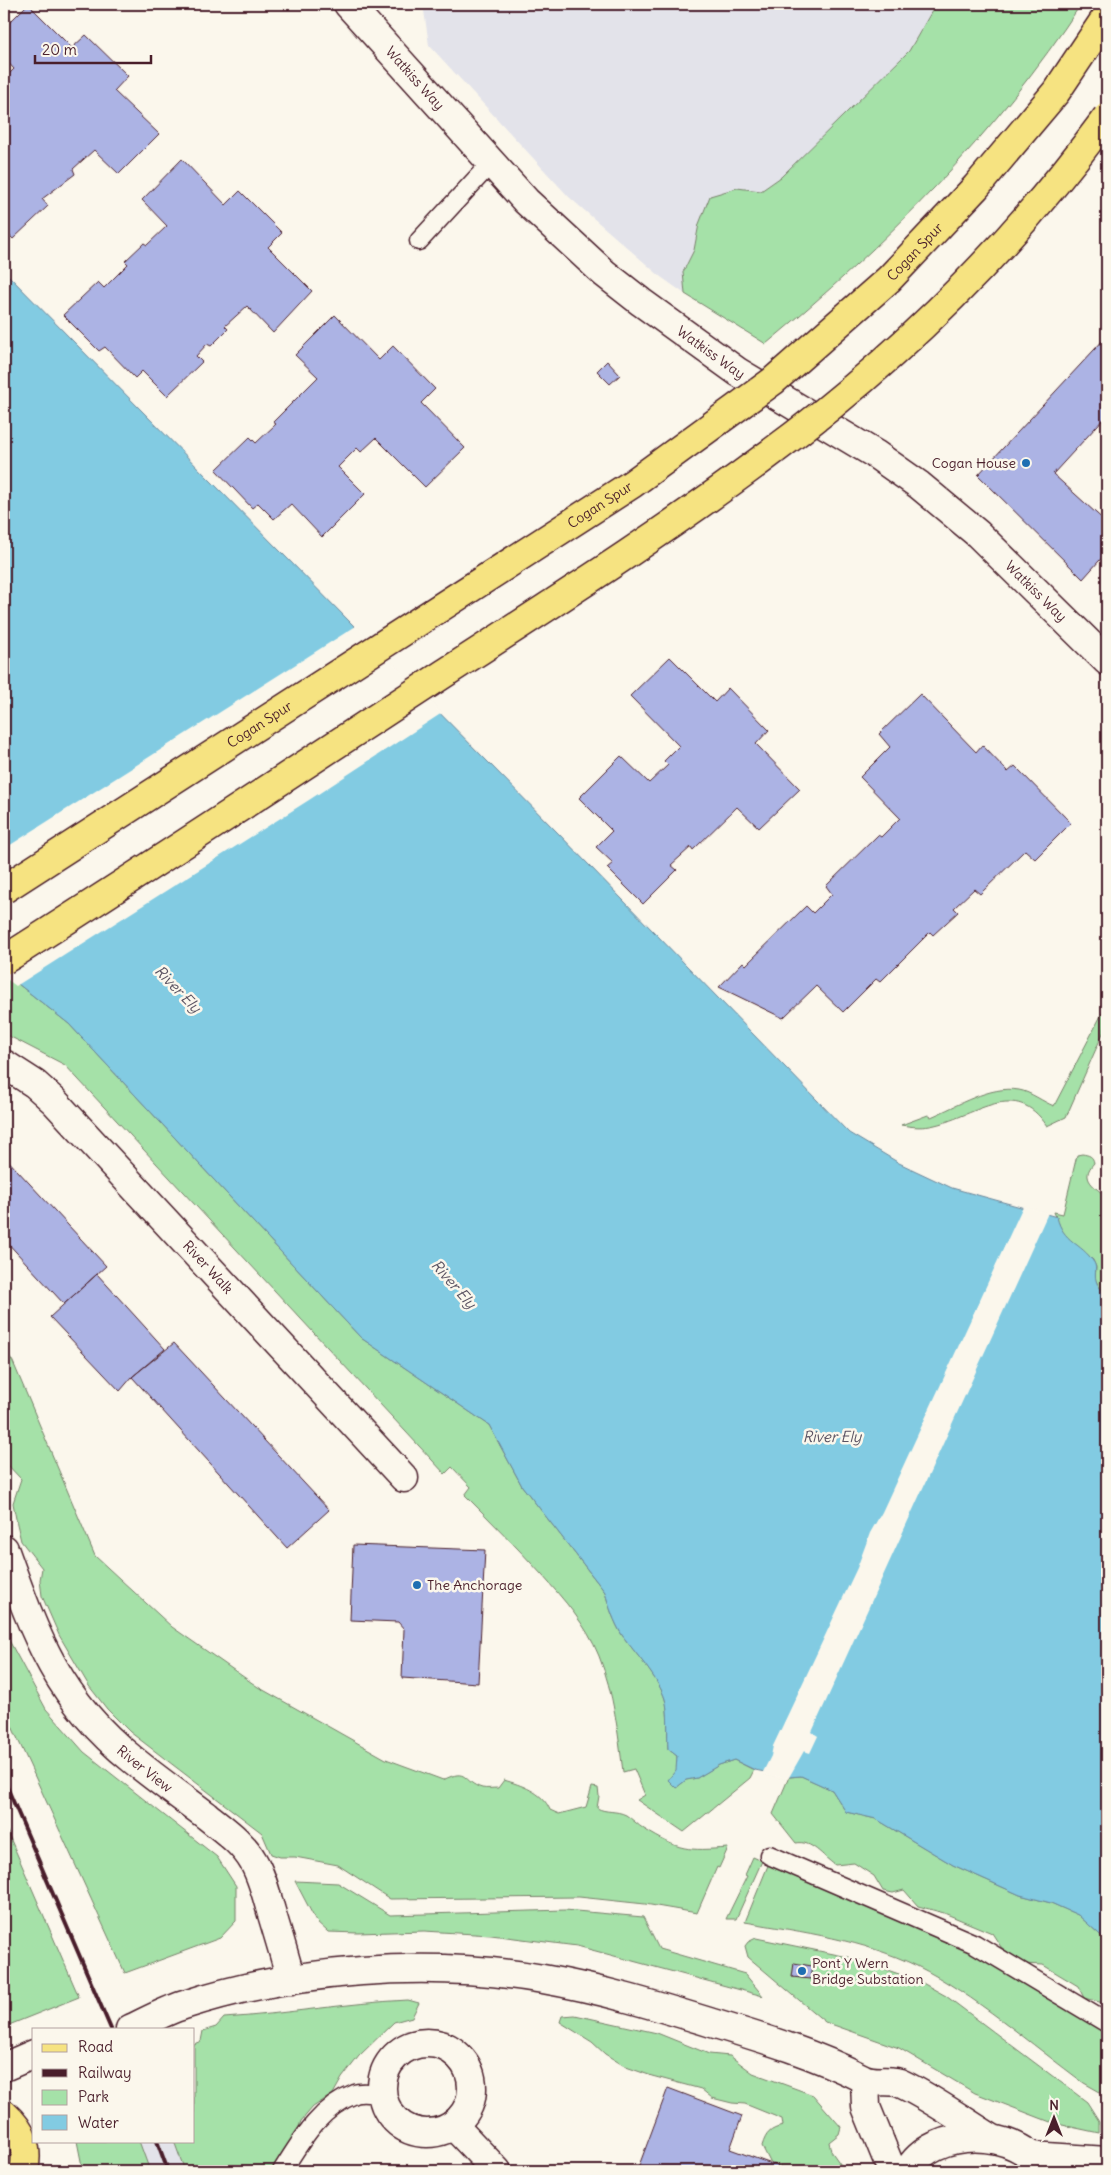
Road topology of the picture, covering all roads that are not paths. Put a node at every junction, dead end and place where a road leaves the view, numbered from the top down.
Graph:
1 (348, 4) edge
2 (1107, 16) edge
3 (1107, 117) edge
4 (491, 163) junction
5 (418, 241) dead end
6 (1107, 661) edge
7 (4, 889) edge
8 (4, 960) edge
9 (4, 1064) edge
10 (404, 1478) dead end
11 (4, 1549) edge
12 (769, 1855) dead end
13 (291, 1980) junction
14 (1107, 2023) edge
15 (132, 2028) edge
16 (32, 2055) edge
17 (4, 2067) edge
18 (865, 2080) junction
19 (382, 2094) junction
20 (4, 2114) edge
21 (453, 2125) junction
22 (991, 2138) junction
23 (29, 2153) edge
24 (1107, 2161) edge
25 (1038, 2164) edge
26 (282, 2171) edge
27 (497, 2171) edge
28 (892, 2171) edge
29 (908, 2171) edge

1 - 4 street, Watkiss Way
2 - 7 main road, Cogan Spur, bridge
3 - 8 main road, bridge
4 - 5 lane
4 - 6 street, Watkiss Way
9 - 10 street, River Walk
11 - 13 street, River View
12 - 14 lane
13 - 15 street
13 - 18 street
16 - 17 street
18 - 22 street
18 - 28 street
19 - 21 street
19 - 21 street
19 - 26 lane
20 - 23 main road
21 - 27 street
22 - 25 street
22 - 29 street
24 - 25 street

